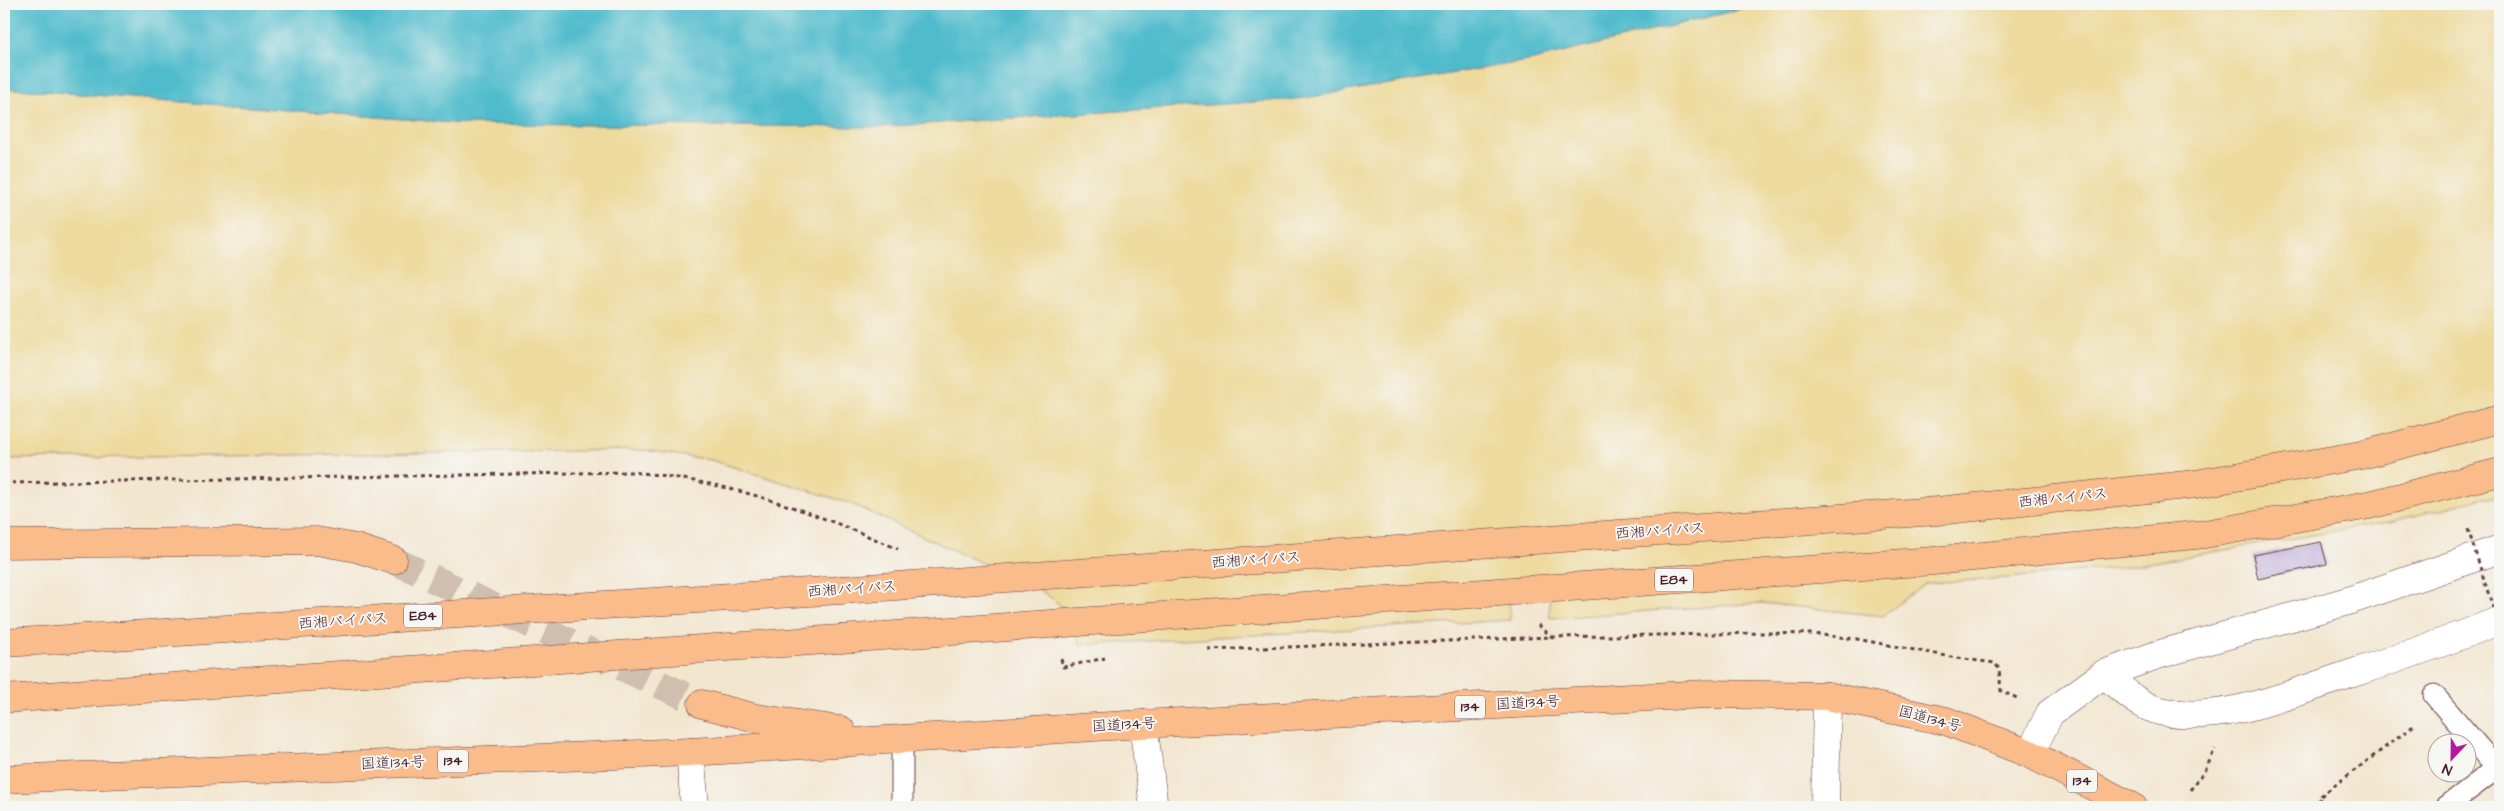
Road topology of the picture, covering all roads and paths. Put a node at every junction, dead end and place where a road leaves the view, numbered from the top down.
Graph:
1 (2500, 419) edge
2 (2500, 472) edge
3 (390, 477) dead end
4 (4, 483) edge
5 (2468, 529) dead end
6 (4, 544) edge
7 (2500, 549) edge
8 (393, 560) tunnel mouth
9 (2496, 614) edge
10 (1532, 620) dead end
11 (1766, 633) dead end
12 (1552, 637) dead end
13 (4, 643) edge
14 (2104, 674) junction
15 (1827, 696) junction
16 (2017, 698) dead end
17 (4, 699) edge
18 (2438, 699) joint
19 (702, 704) tunnel mouth
20 (2215, 712) junction
21 (1144, 724) junction
22 (902, 738) junction
23 (690, 752) junction
24 (2030, 754) junction
25 (2498, 770) edge
26 (4, 779) edge
27 (2190, 790) dead end
28 (695, 807) edge
29 (902, 807) edge
30 (1154, 807) edge
31 (1825, 807) edge
32 (2133, 807) edge
33 (2327, 807) edge
34 (2446, 807) edge

1 - 13 highway, 西湘バイパス / E84, bridge
2 - 17 highway, E84, bridge
3 - 4 path
5 - 9 path, bridge
6 - 8 highway
7 - 14 street
9 - 20 street
10 - 12 path
11 - 16 path
14 - 20 street
14 - 24 street
15 - 21 highway, 国道134号 / 134
15 - 24 highway, 国道134号 / 134
15 - 31 street
18 - 25 lane
18 - 33 path
19 - 22 highway, 国道134号 / 134
20 - 27 path
21 - 22 highway, 国道134号 / 134
21 - 30 street
22 - 23 highway, 国道134号 / 134
22 - 29 lane
23 - 26 highway, 国道134号 / 134
23 - 28 street
24 - 32 highway, 国道134号 / 134
25 - 34 lane

